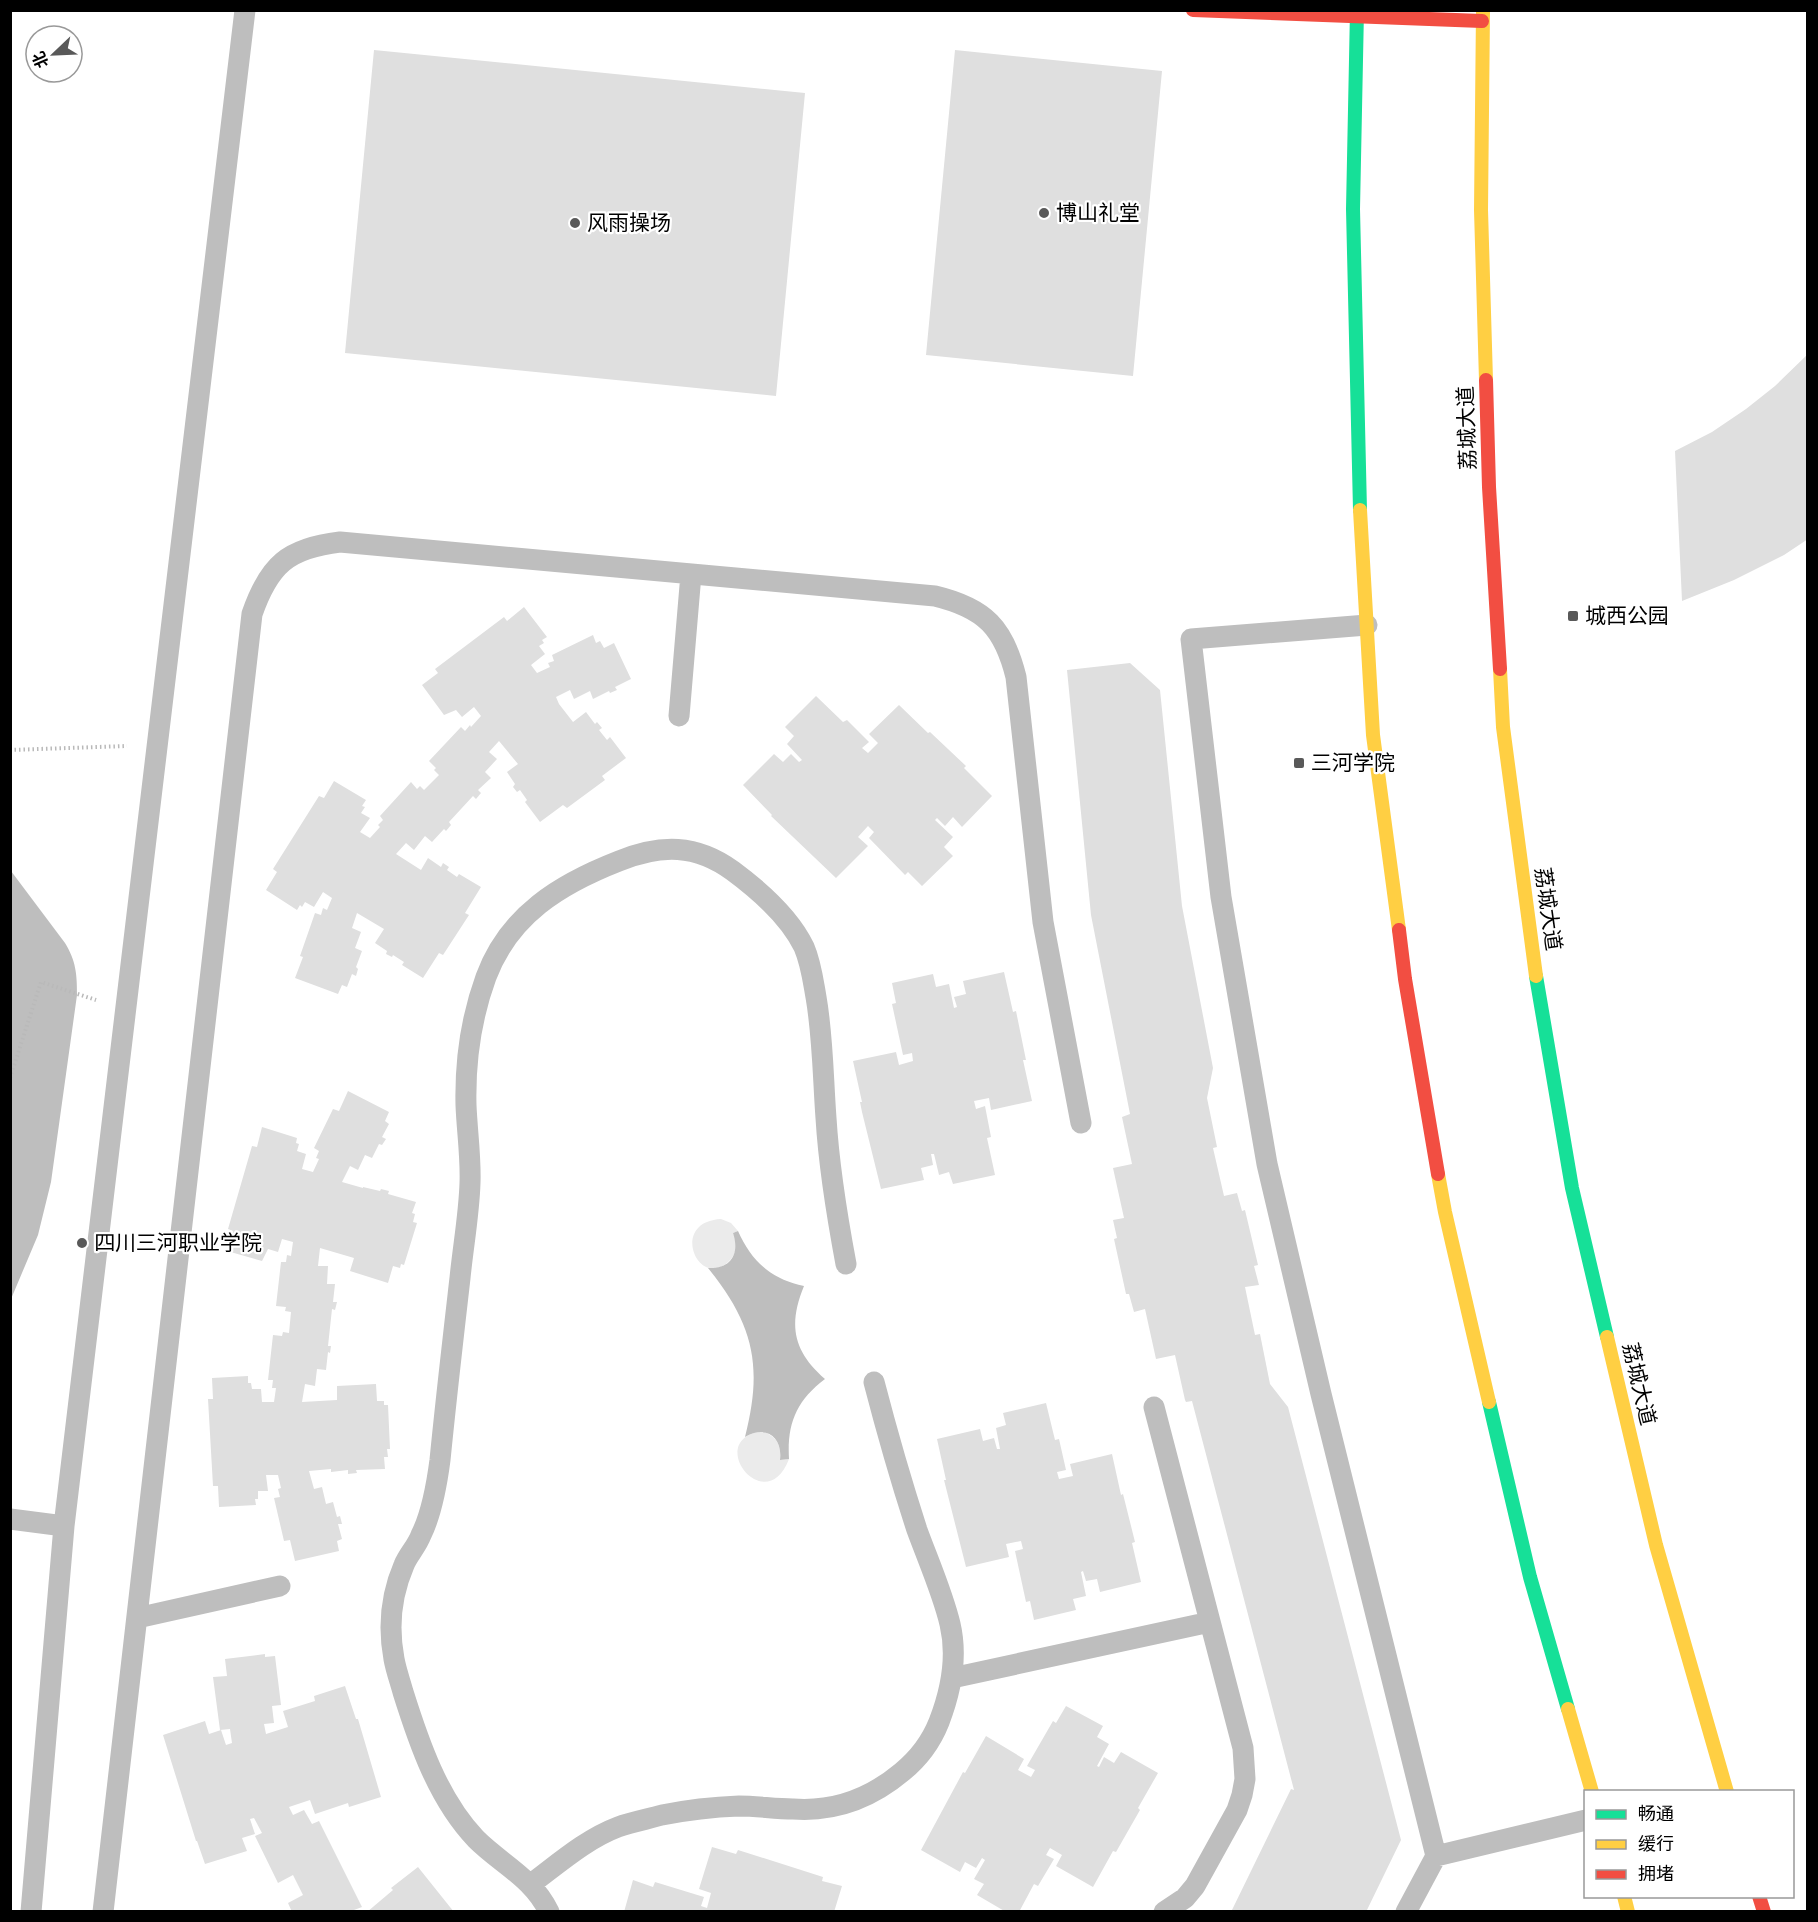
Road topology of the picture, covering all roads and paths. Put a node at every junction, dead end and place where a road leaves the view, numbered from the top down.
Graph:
1 (244, 10) edge
2 (1195, 11) edge
3 (1357, 14) edge
4 (1482, 16) edge
5 (691, 574) junction
6 (1367, 625) junction
7 (679, 716) dead end
8 (158, 746) junction
9 (10, 750) edge
10 (88, 997) dead end
11 (10, 1078) edge
12 (1081, 1123) dead end
13 (846, 1264) dead end
14 (874, 1382) dead end
15 (1154, 1407) dead end
16 (10, 1518) edge
17 (64, 1526) junction
18 (280, 1586) dead end
19 (137, 1618) junction
20 (1210, 1622) junction
21 (952, 1678) junction
22 (1592, 1790) edge
23 (1727, 1790) edge
24 (1584, 1820) edge
25 (1436, 1856) junction
26 (531, 1884) junction
27 (31, 1911) edge
28 (104, 1911) edge
29 (549, 1911) edge
30 (1164, 1911) edge
31 (1406, 1911) edge

1 - 8 lane
2 - 3 main road
3 - 4 main road
3 - 6 main road
4 - 23 main road, 荔城大道
5 - 7 lane
5 - 12 lane
5 - 19 lane
6 - 22 main road
6 - 25 lane
8 - 9 path
8 - 17 lane
10 - 11 path
13 - 26 lane
14 - 21 lane
15 - 20 lane
16 - 17 lane
17 - 27 lane
18 - 19 lane
19 - 28 lane
20 - 21 lane
20 - 30 lane
21 - 26 lane
24 - 25 lane
25 - 31 lane
26 - 29 lane

